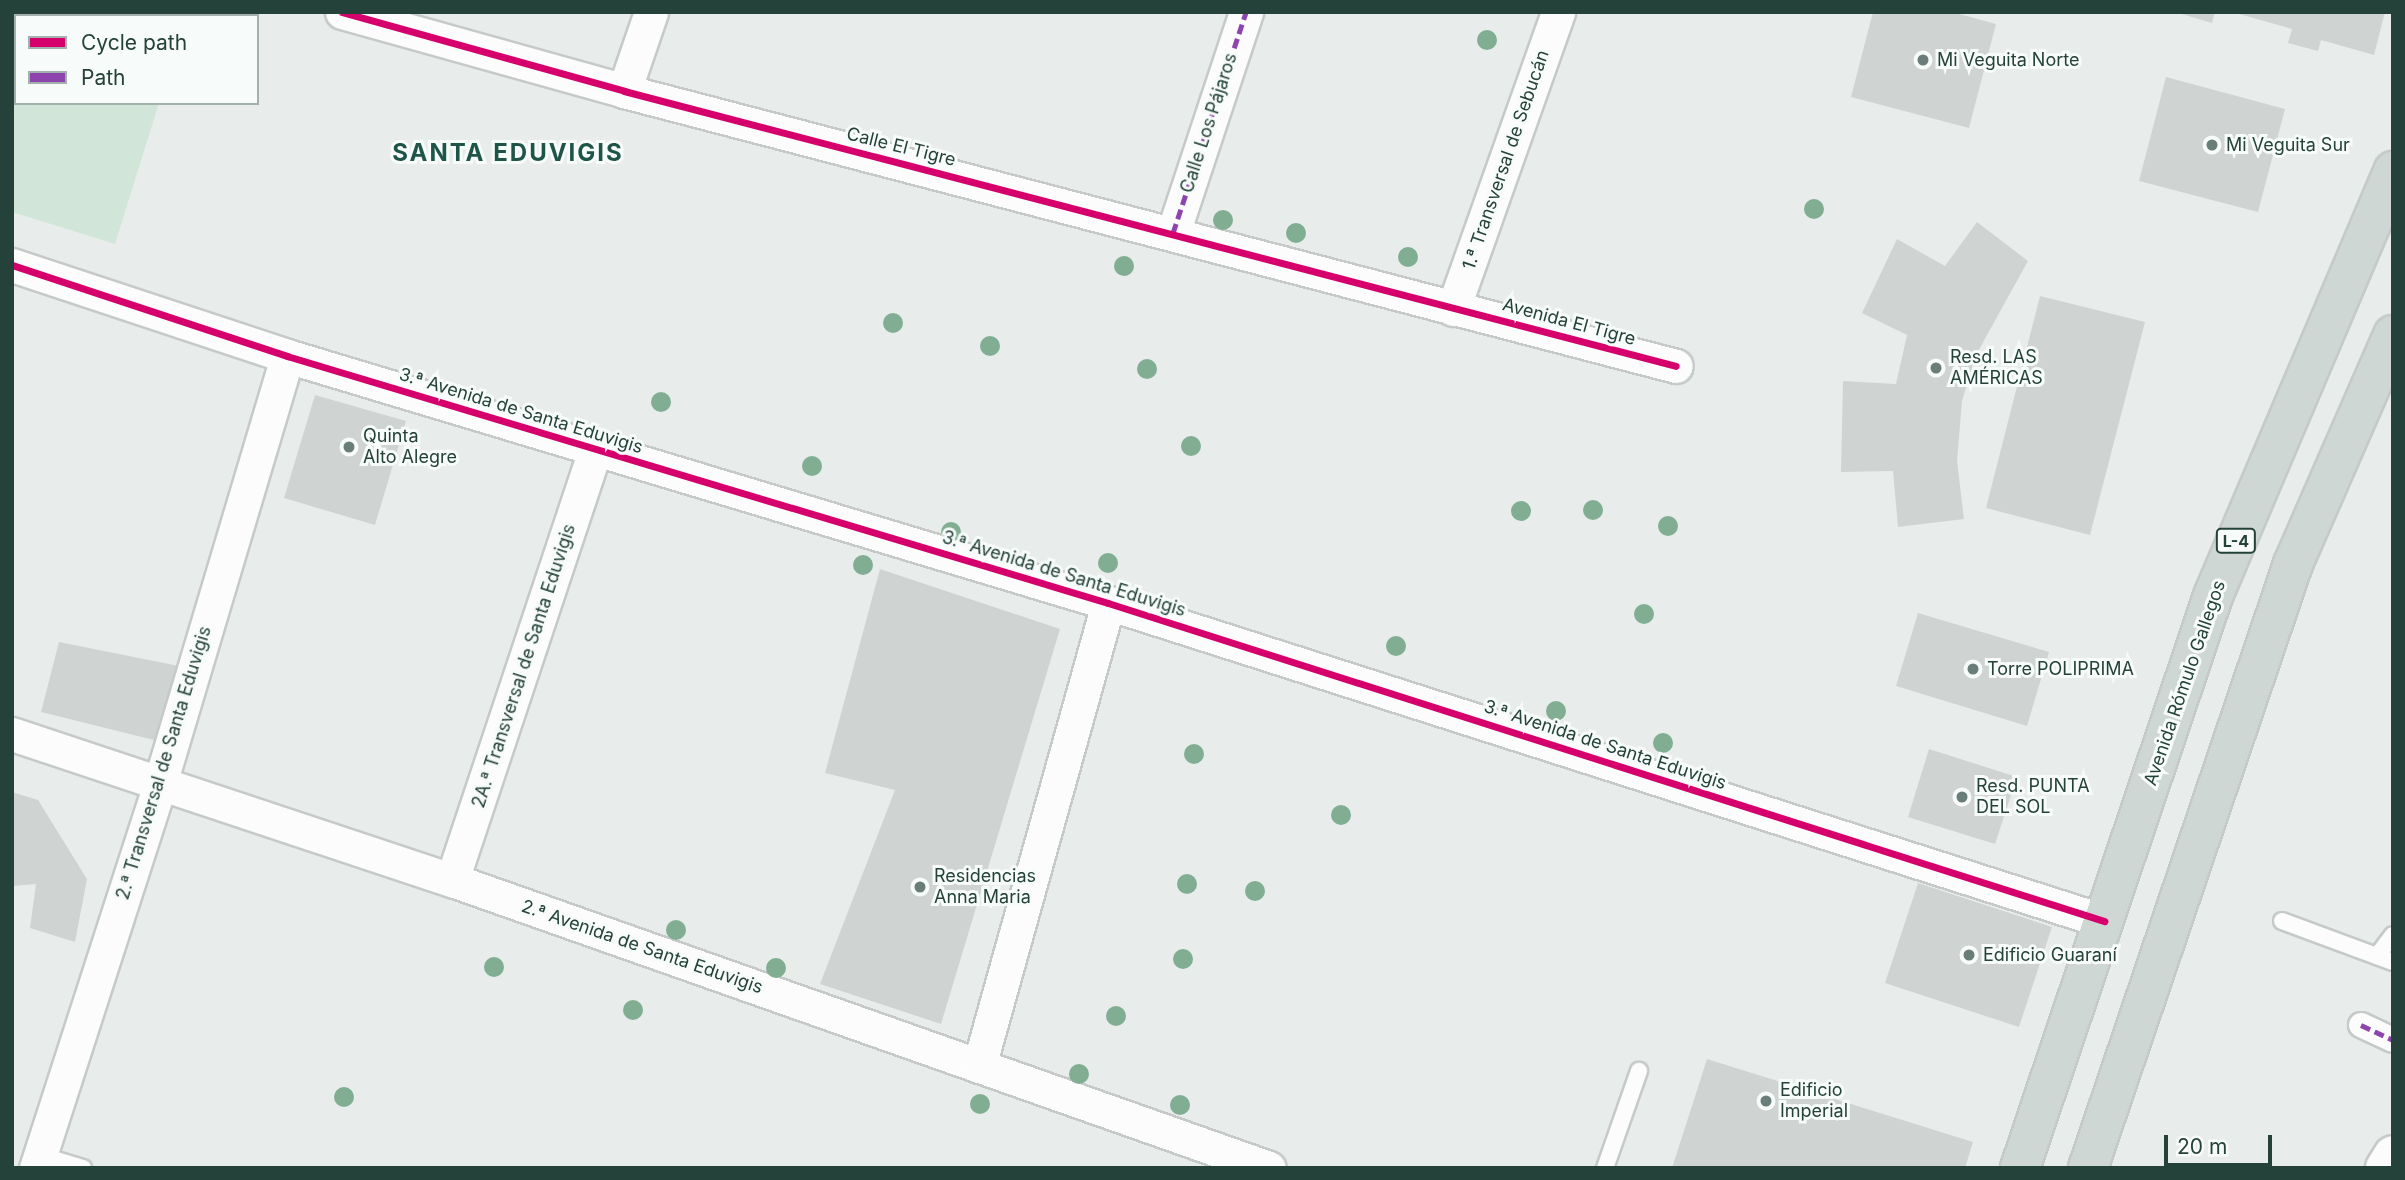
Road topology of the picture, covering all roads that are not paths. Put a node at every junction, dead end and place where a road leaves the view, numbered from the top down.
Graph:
1 (651, 12) edge
2 (1246, 12) edge
3 (1558, 12) edge
4 (345, 13) edge
5 (624, 92) junction
6 (2393, 171) edge
7 (1172, 233) junction
8 (12, 265) edge
9 (1453, 309) junction
10 (2393, 335) edge
11 (286, 356) junction
12 (1676, 366) dead end
13 (595, 451) junction
14 (1108, 603) junction
15 (12, 733) edge
16 (161, 780) junction
17 (452, 880) junction
18 (2282, 920) dead end
19 (2104, 921) junction
20 (2393, 935) edge
21 (2376, 956) junction
22 (2393, 962) edge
23 (2361, 1025) dead end
24 (2393, 1040) edge
25 (979, 1066) junction
26 (1639, 1071) dead end
27 (2393, 1155) edge
28 (1226, 1161) edge
29 (38, 1162) edge
30 (83, 1168) edge
31 (1269, 1168) edge
32 (1605, 1168) edge
33 (2020, 1168) edge
34 (2088, 1168) edge
35 (2385, 1168) edge

1 - 5 street
2 - 7 street, Calle Los Pájaros
3 - 9 street, 1.ª Transversal de Sebucán
4 - 5 street, Calle El Tigre
5 - 7 street, Calle El Tigre
6 - 19 main road, Avenida Rómulo Gallegos / L-4
7 - 9 street, Calle El Tigre
8 - 11 street, 3.ª Avenida de Santa Eduvigis
9 - 12 street, Avenida El Tigre
10 - 34 main road
11 - 13 street, 3.ª Avenida de Santa Eduvigis
11 - 16 street, 2.ª Transversal de Santa Eduvigis
13 - 14 street, 3.ª Avenida de Santa Eduvigis
13 - 17 street, 2A.ª Transversal de Santa Eduvigis
14 - 19 street, 3.ª Avenida de Santa Eduvigis
14 - 25 street
15 - 16 street, 2.ª Avenida de Santa Eduvigis
16 - 17 street, 2.ª Avenida de Santa Eduvigis
16 - 29 street, 2.ª Transversal de Santa Eduvigis
17 - 25 street, 2.ª Avenida de Santa Eduvigis
18 - 21 lane
19 - 33 main road, Avenida Rómulo Gallegos / L-4
20 - 21 lane
21 - 22 lane
23 - 24 street
25 - 28 street, 2.ª Avenida de Santa Eduvigis
26 - 32 lane
27 - 35 main road
28 - 31 street, 2.ª Avenida de Santa Eduvigis
29 - 30 lane

